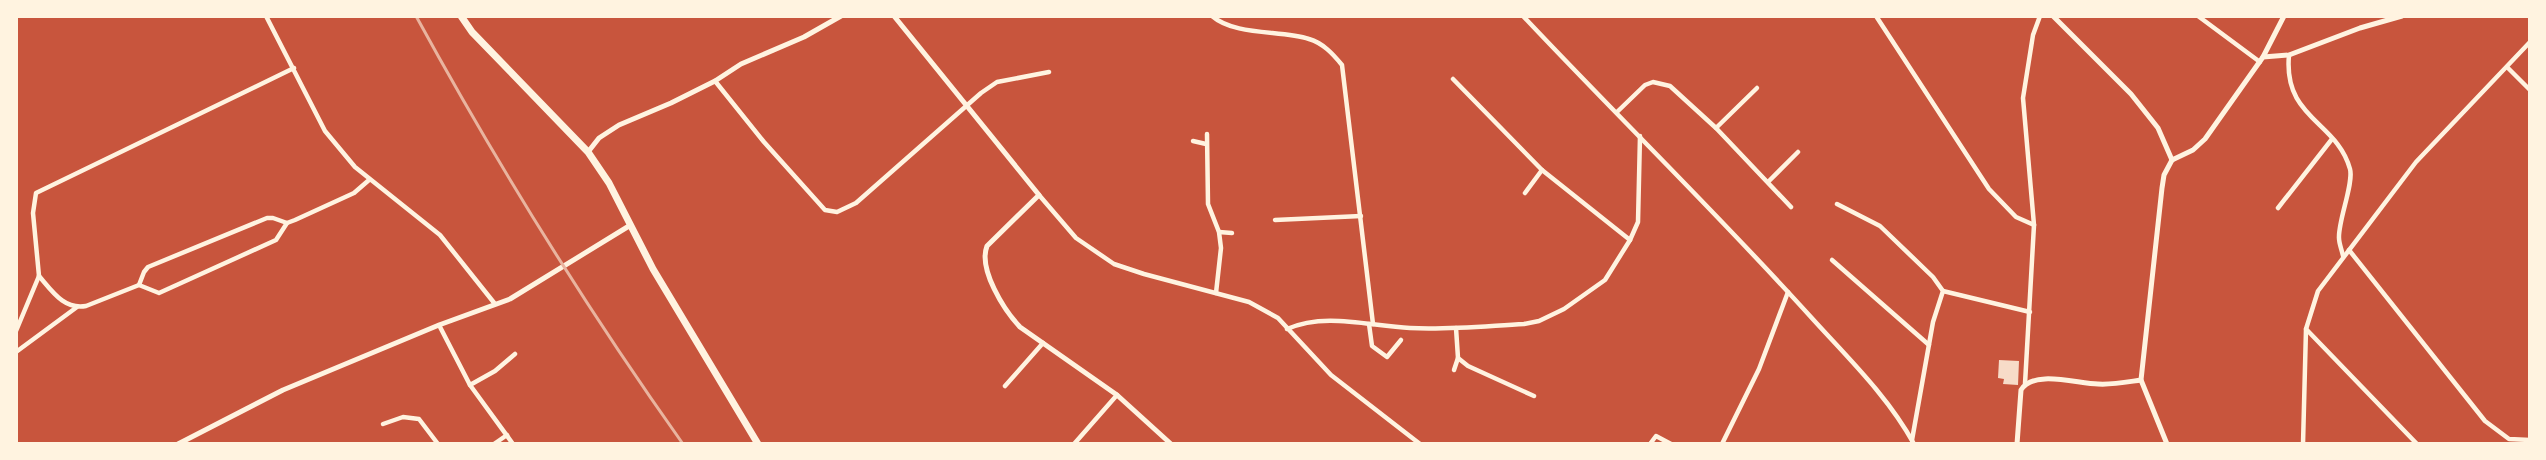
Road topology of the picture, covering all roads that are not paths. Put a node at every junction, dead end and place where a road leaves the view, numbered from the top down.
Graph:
1 (266, 16) edge
2 (461, 16) edge
3 (841, 16) edge
4 (894, 16) edge
5 (1212, 16) edge
6 (1523, 16) edge
7 (1876, 16) edge
8 (2040, 16) edge
9 (2053, 16) edge
10 (2198, 16) edge
11 (2284, 16) edge
12 (2402, 16) edge
13 (2529, 42) edge
14 (2289, 55) junction
15 (2261, 60) junction
16 (2507, 67) junction
17 (294, 68) junction
18 (1049, 72) dead end
19 (1453, 79) dead end
20 (715, 81) junction
21 (1757, 88) dead end
22 (2529, 90) edge
23 (966, 107) junction
24 (1617, 112) junction
25 (1716, 128) junction
26 (1206, 134) dead end
27 (1640, 136) junction
28 (2332, 139) junction
29 (1193, 141) dead end
30 (1206, 144) junction
31 (588, 152) junction
32 (1798, 152) dead end
33 (2172, 160) junction
34 (1542, 170) junction
35 (369, 180) junction
36 (1767, 182) junction
37 (1524, 192) dead end
38 (1039, 195) junction
39 (1837, 204) dead end
40 (1791, 207) dead end
41 (2278, 208) dead end
42 (1361, 216) junction
43 (1275, 220) dead end
44 (1299, 220) junction
45 (286, 223) junction
46 (2034, 225) junction
47 (629, 226) junction
48 (1301, 228) dead end
49 (1219, 232) junction
50 (1232, 232) dead end
51 (1630, 240) junction
52 (2349, 249) junction
53 (2343, 256) junction
54 (1832, 260) dead end
55 (39, 276) junction
56 (139, 285) junction
57 (1943, 291) junction
58 (1788, 292) junction
59 (1216, 293) junction
60 (495, 304) junction
61 (77, 307) junction
62 (2030, 312) junction
63 (1371, 324) junction
64 (439, 325) junction
65 (1456, 328) junction
66 (1287, 329) junction
67 (2306, 330) junction
68 (16, 331) edge
69 (1401, 340) dead end
70 (1042, 343) junction
71 (1929, 346) junction
72 (16, 352) edge
73 (515, 354) dead end
74 (1458, 358) junction
75 (1454, 370) dead end
76 (2141, 381) junction
77 (2025, 384) junction
78 (470, 385) junction
79 (1005, 386) dead end
80 (1117, 394) junction
81 (1534, 396) dead end
82 (384, 424) dead end
83 (507, 435) junction
84 (2529, 440) edge
85 (1913, 442) edge
86 (178, 444) edge
87 (438, 444) edge
88 (494, 444) edge
89 (513, 444) edge
90 (758, 444) edge
91 (1074, 444) edge
92 (1171, 444) edge
93 (1420, 444) edge
94 (1650, 444) edge
95 (1671, 444) edge
96 (1722, 444) edge
97 (2017, 444) edge
98 (2167, 444) edge
99 (2303, 444) edge
100 (2417, 444) edge

1 - 17 street
2 - 31 main road
3 - 20 street
4 - 23 street
5 - 42 street
6 - 24 street
7 - 46 street
8 - 46 street
9 - 33 street
10 - 15 street
11 - 15 street
12 - 14 street
13 - 16 street
14 - 15 street
14 - 28 street
15 - 33 street
16 - 22 street
16 - 52 street
17 - 35 street
17 - 55 street
18 - 23 street
19 - 34 street
20 - 23 street
20 - 31 street
21 - 25 street
23 - 38 street
24 - 25 street
24 - 27 street
25 - 36 street
26 - 30 street
27 - 51 street
27 - 58 street
28 - 41 street
28 - 53 street
29 - 30 street
30 - 49 street
31 - 47 main road
32 - 36 street
33 - 76 street
34 - 37 street
34 - 51 street
35 - 45 street
35 - 60 street
36 - 40 street
38 - 59 street
38 - 70 street
39 - 57 street
42 - 44 street
42 - 63 street
43 - 44 street
44 - 48 street
45 - 56 street
45 - 56 street
46 - 62 street
47 - 60 street
47 - 90 main road
49 - 50 street
49 - 59 street
51 - 65 street
52 - 53 street
52 - 84 street
53 - 67 street
54 - 71 street
55 - 61 street
55 - 68 street
56 - 61 street
57 - 62 street
57 - 71 street
58 - 85 street
58 - 96 street
59 - 66 street
60 - 64 street
61 - 72 street
62 - 77 street
63 - 65 street
63 - 66 street
63 - 69 street
64 - 78 street
64 - 86 street
65 - 74 street
66 - 93 street
67 - 99 street
67 - 100 street
70 - 79 street
70 - 80 street
71 - 85 street
73 - 78 street
74 - 75 street
74 - 81 street
76 - 77 street
76 - 98 street
77 - 97 street
78 - 83 street
80 - 91 street
80 - 92 street
82 - 87 street
83 - 88 street
83 - 89 street
94 - 95 street

